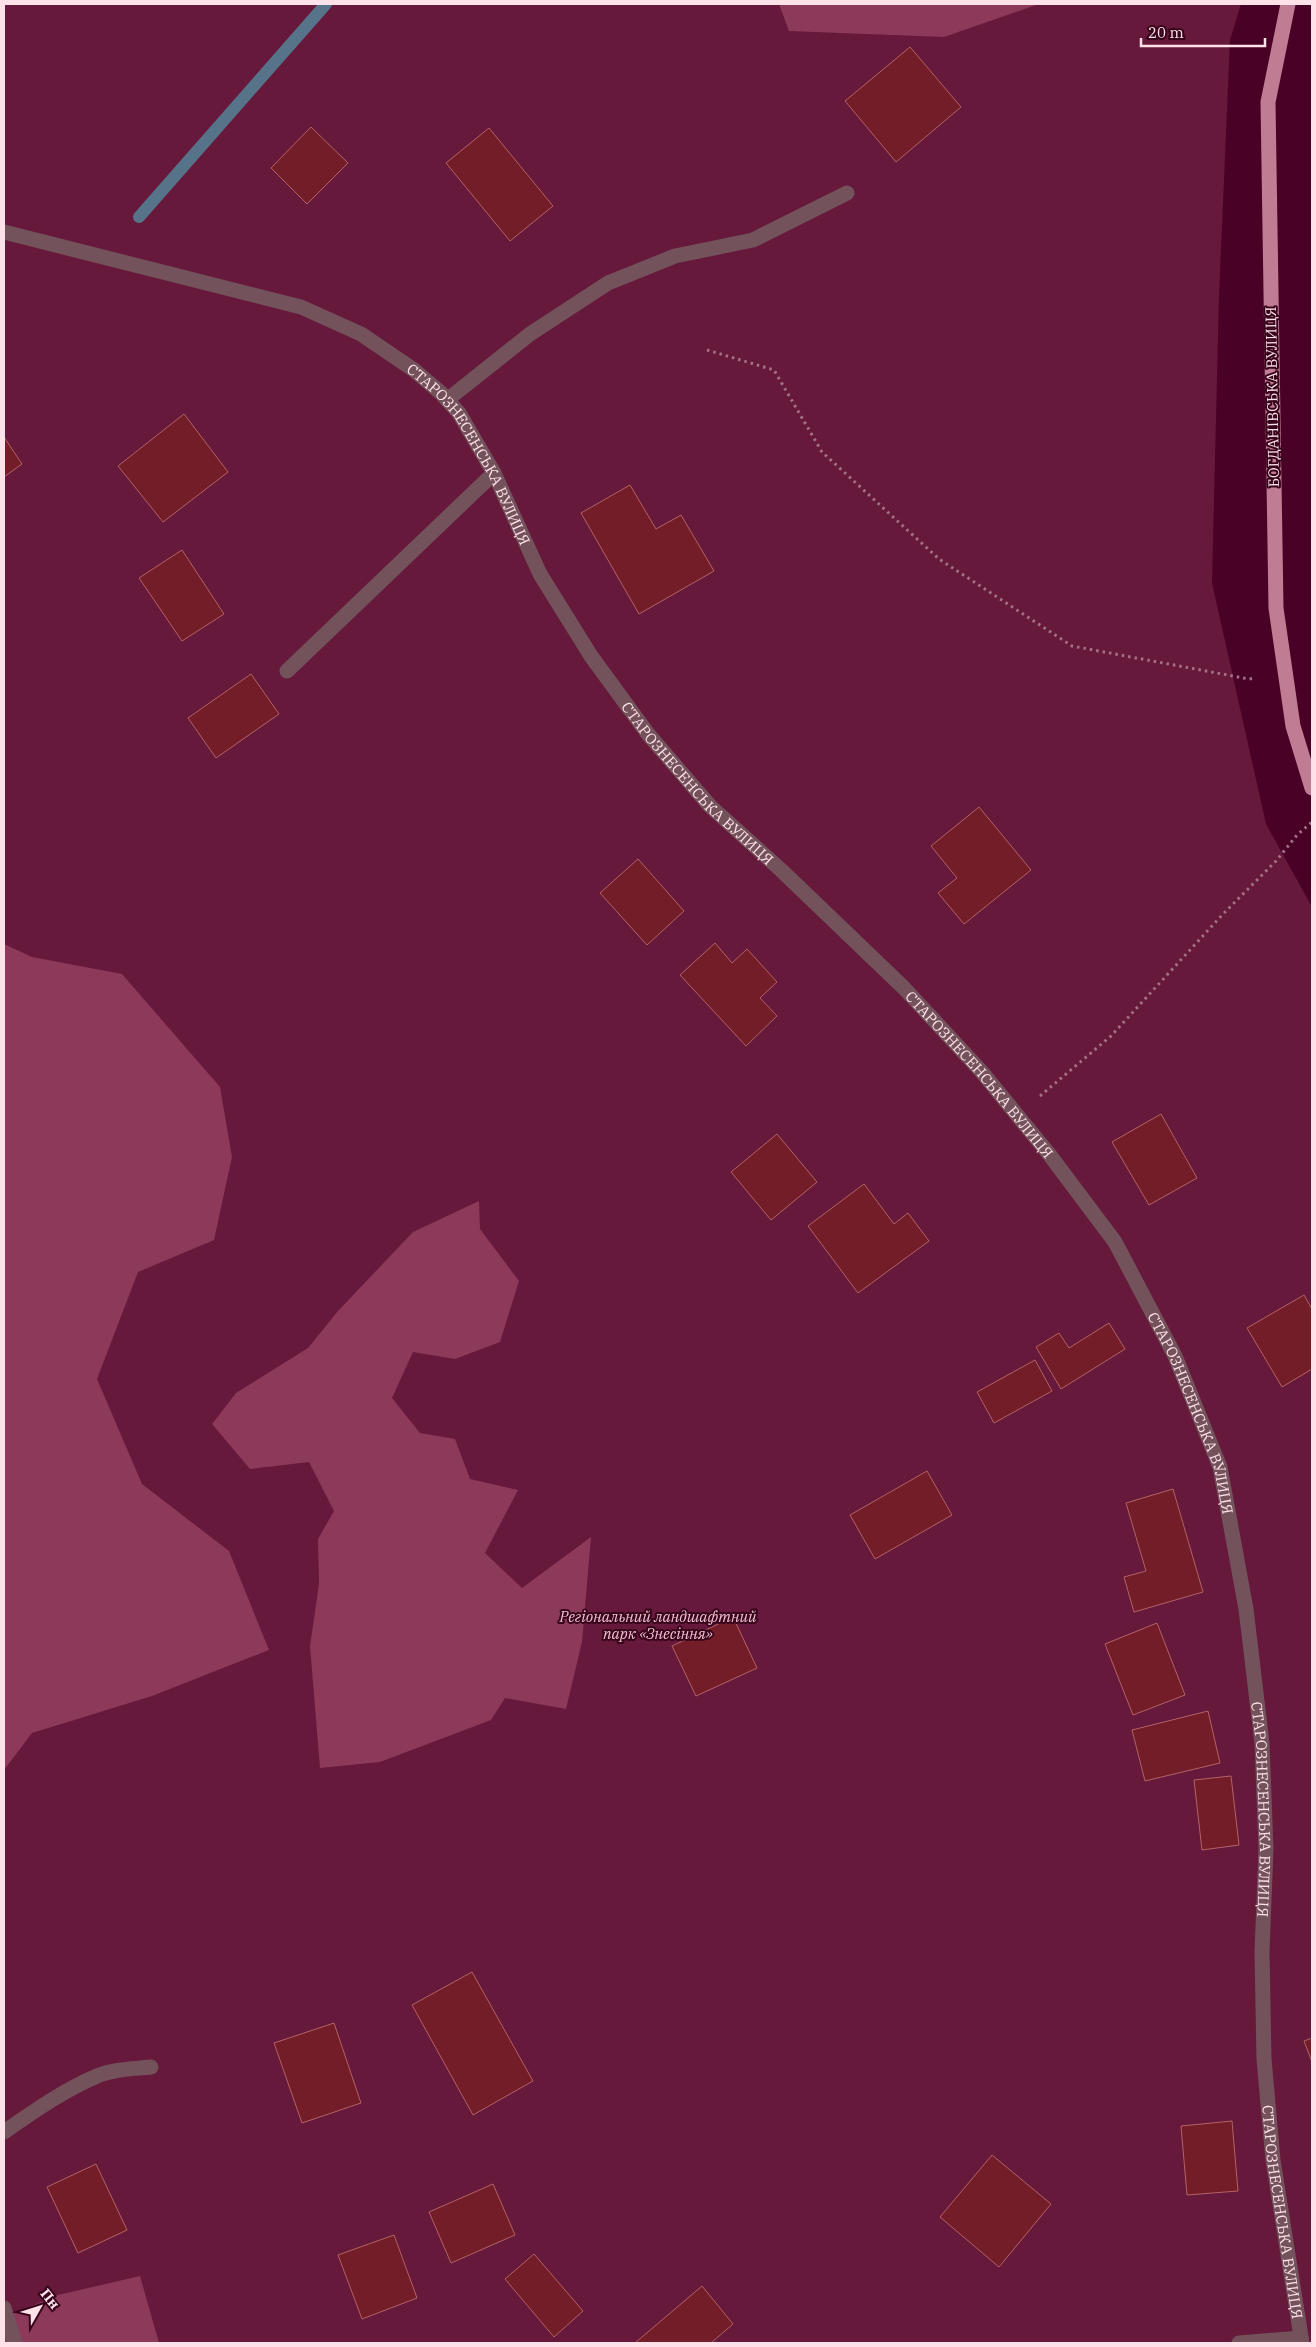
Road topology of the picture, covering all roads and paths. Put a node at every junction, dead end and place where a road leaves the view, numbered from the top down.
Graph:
1 (1288, 4) edge
2 (847, 193) dead end
3 (4, 232) edge
4 (707, 350) dead end
5 (447, 400) junction
6 (494, 474) junction
7 (287, 671) dead end
8 (1286, 675) junction
9 (1312, 788) edge
10 (1312, 822) edge
11 (1017, 1116) junction
12 (151, 2067) dead end
13 (4, 2132) edge
14 (4, 2308) edge
15 (1302, 2341) edge
16 (15, 2343) edge
17 (1239, 2343) edge

1 - 8 main road, БОГДАНІВСЬКА ВУЛИЦЯ
2 - 5 street
3 - 5 street, СТАРОЗНЕСЕНСЬКА ВУЛИЦЯ
4 - 8 path
5 - 6 street, СТАРОЗНЕСЕНСЬКА ВУЛИЦЯ
6 - 7 street
6 - 11 street, СТАРОЗНЕСЕНСЬКА ВУЛИЦЯ
8 - 9 main road, БОГДАНІВСЬКА ВУЛИЦЯ
10 - 11 path
11 - 15 street, СТАРОЗНЕСЕНСЬКА ВУЛИЦЯ
12 - 13 street
14 - 16 street
15 - 17 street

